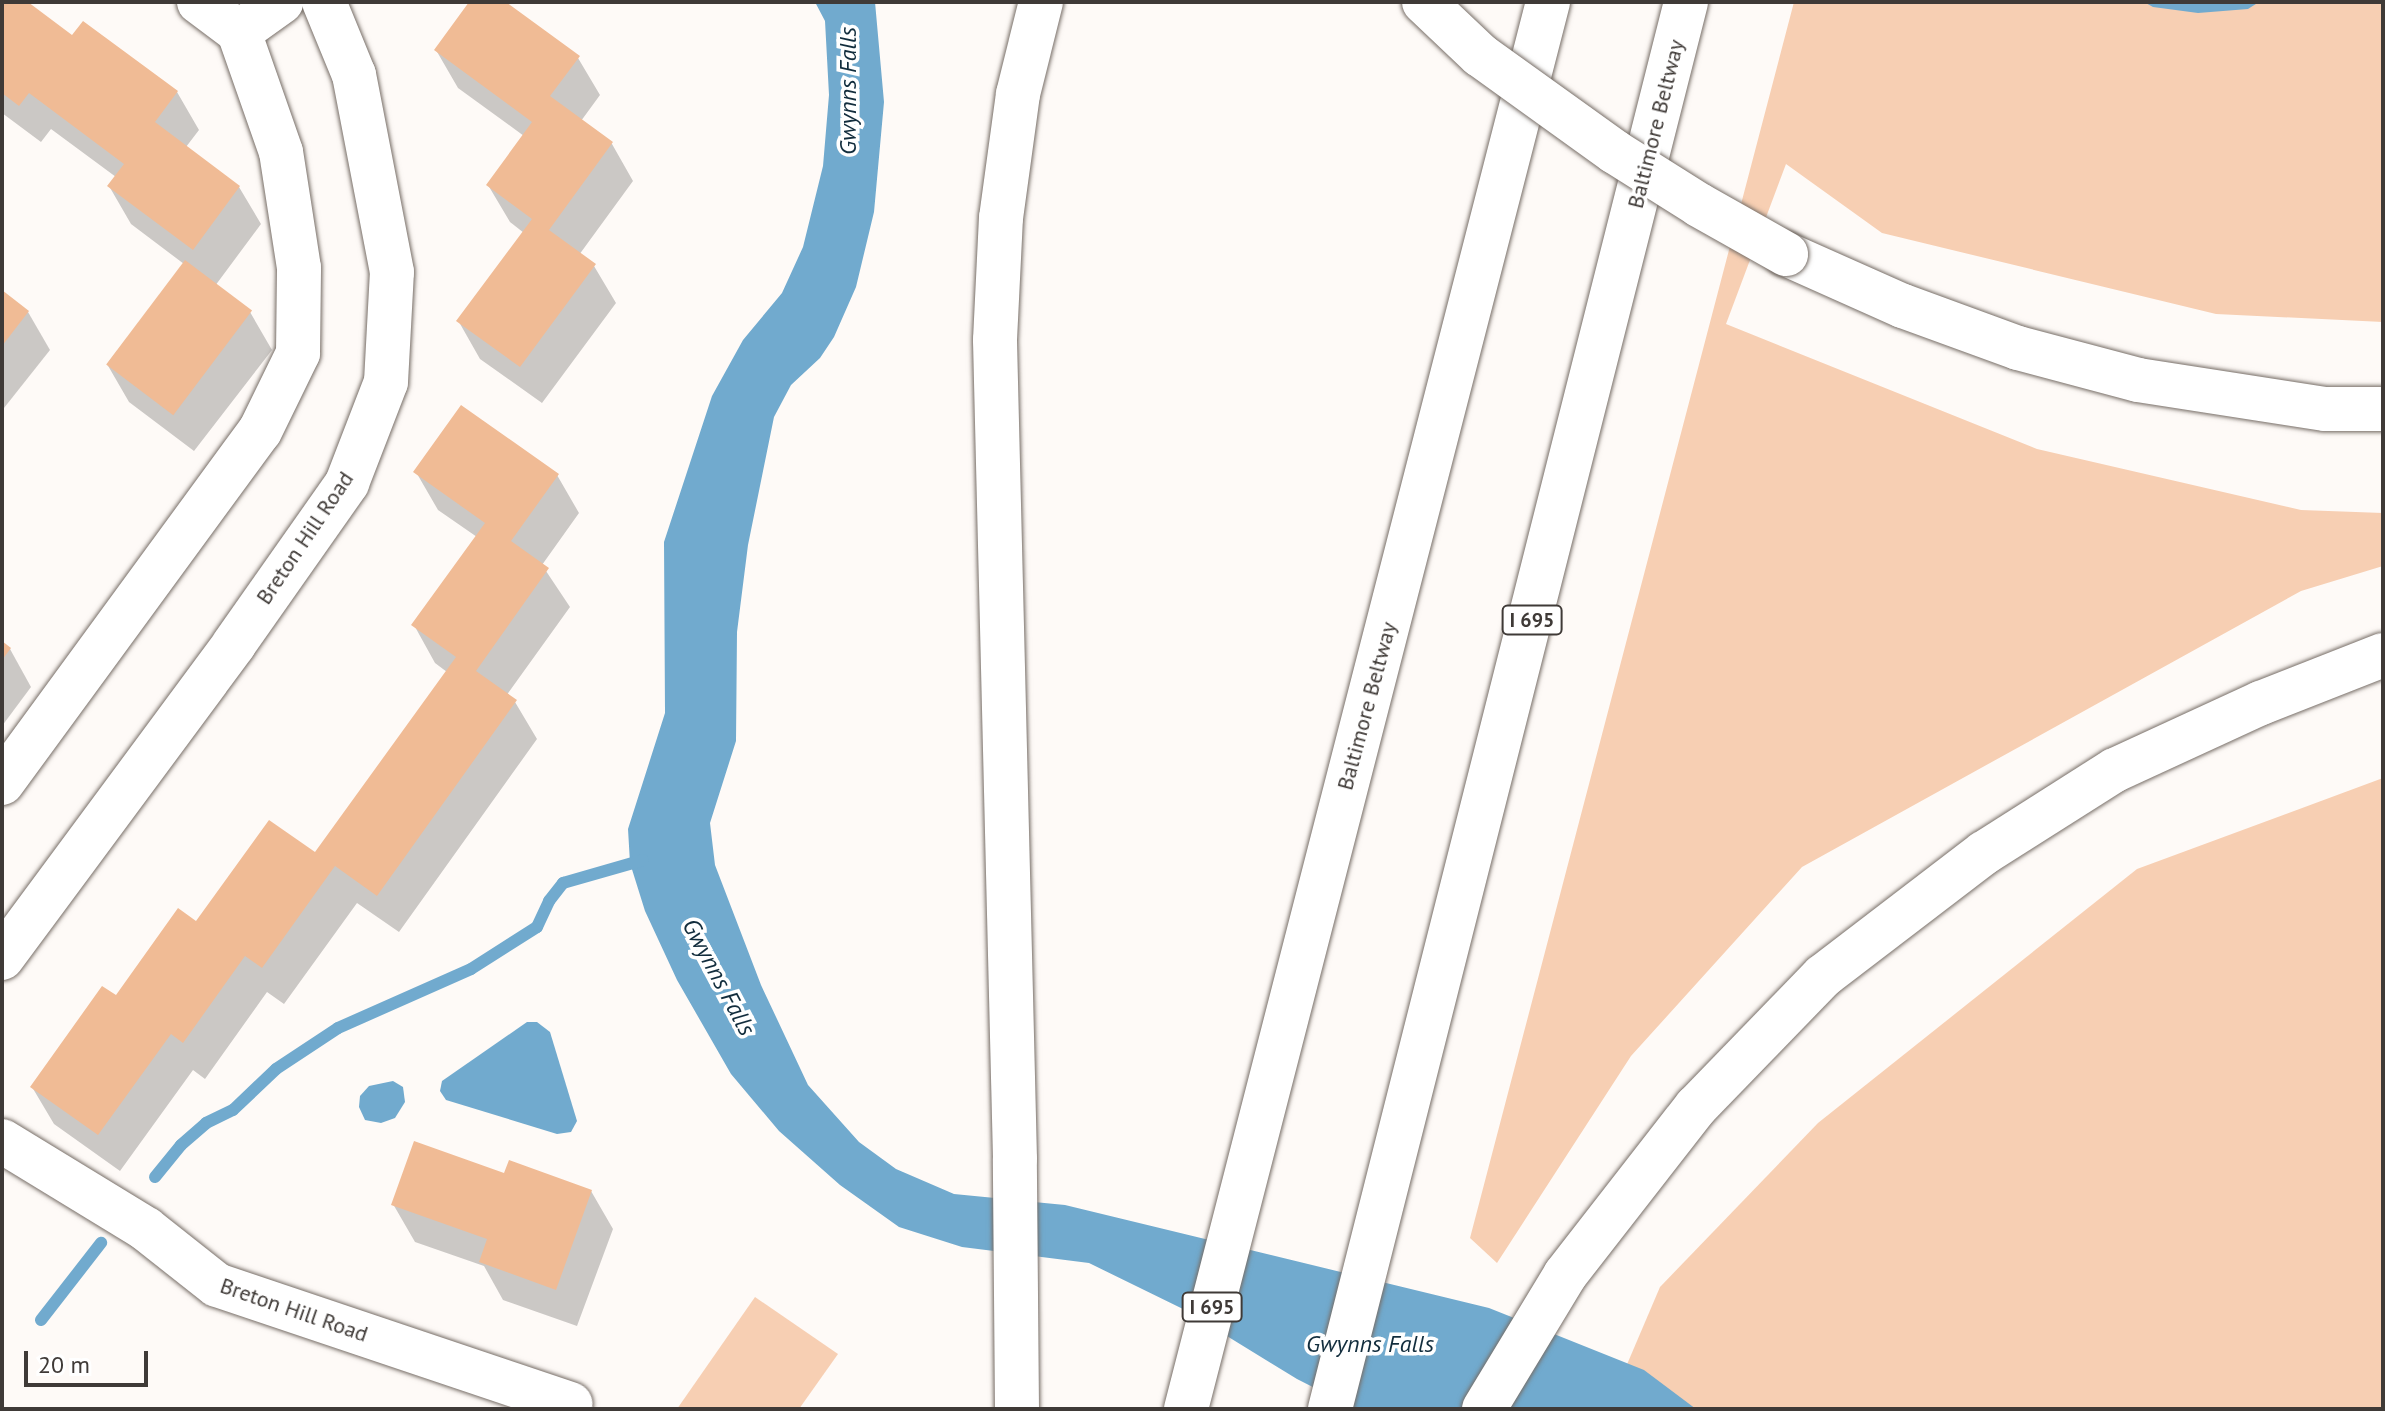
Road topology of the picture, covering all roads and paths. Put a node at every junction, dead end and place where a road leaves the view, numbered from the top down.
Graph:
1 (199, 2) edge
2 (281, 2) edge
3 (324, 2) edge
4 (1041, 2) edge
5 (1424, 2) edge
6 (1548, 2) edge
7 (1686, 2) edge
8 (239, 32) junction
9 (2383, 409) edge
10 (2383, 655) edge
11 (2, 783) edge
12 (2, 958) edge
13 (2, 1141) edge
14 (1017, 1399) edge
15 (571, 1404) dead end
16 (1186, 1409) edge
17 (1330, 1409) edge
18 (1484, 1409) edge

1 - 8 main road
2 - 8 main road
3 - 12 main road, Breton Hill Road
4 - 14 main road
5 - 9 main road, bridge
6 - 16 main road, Baltimore Beltway / I 695
7 - 17 main road, Baltimore Beltway / I 695
8 - 11 main road
10 - 18 main road
13 - 15 main road, Breton Hill Road

